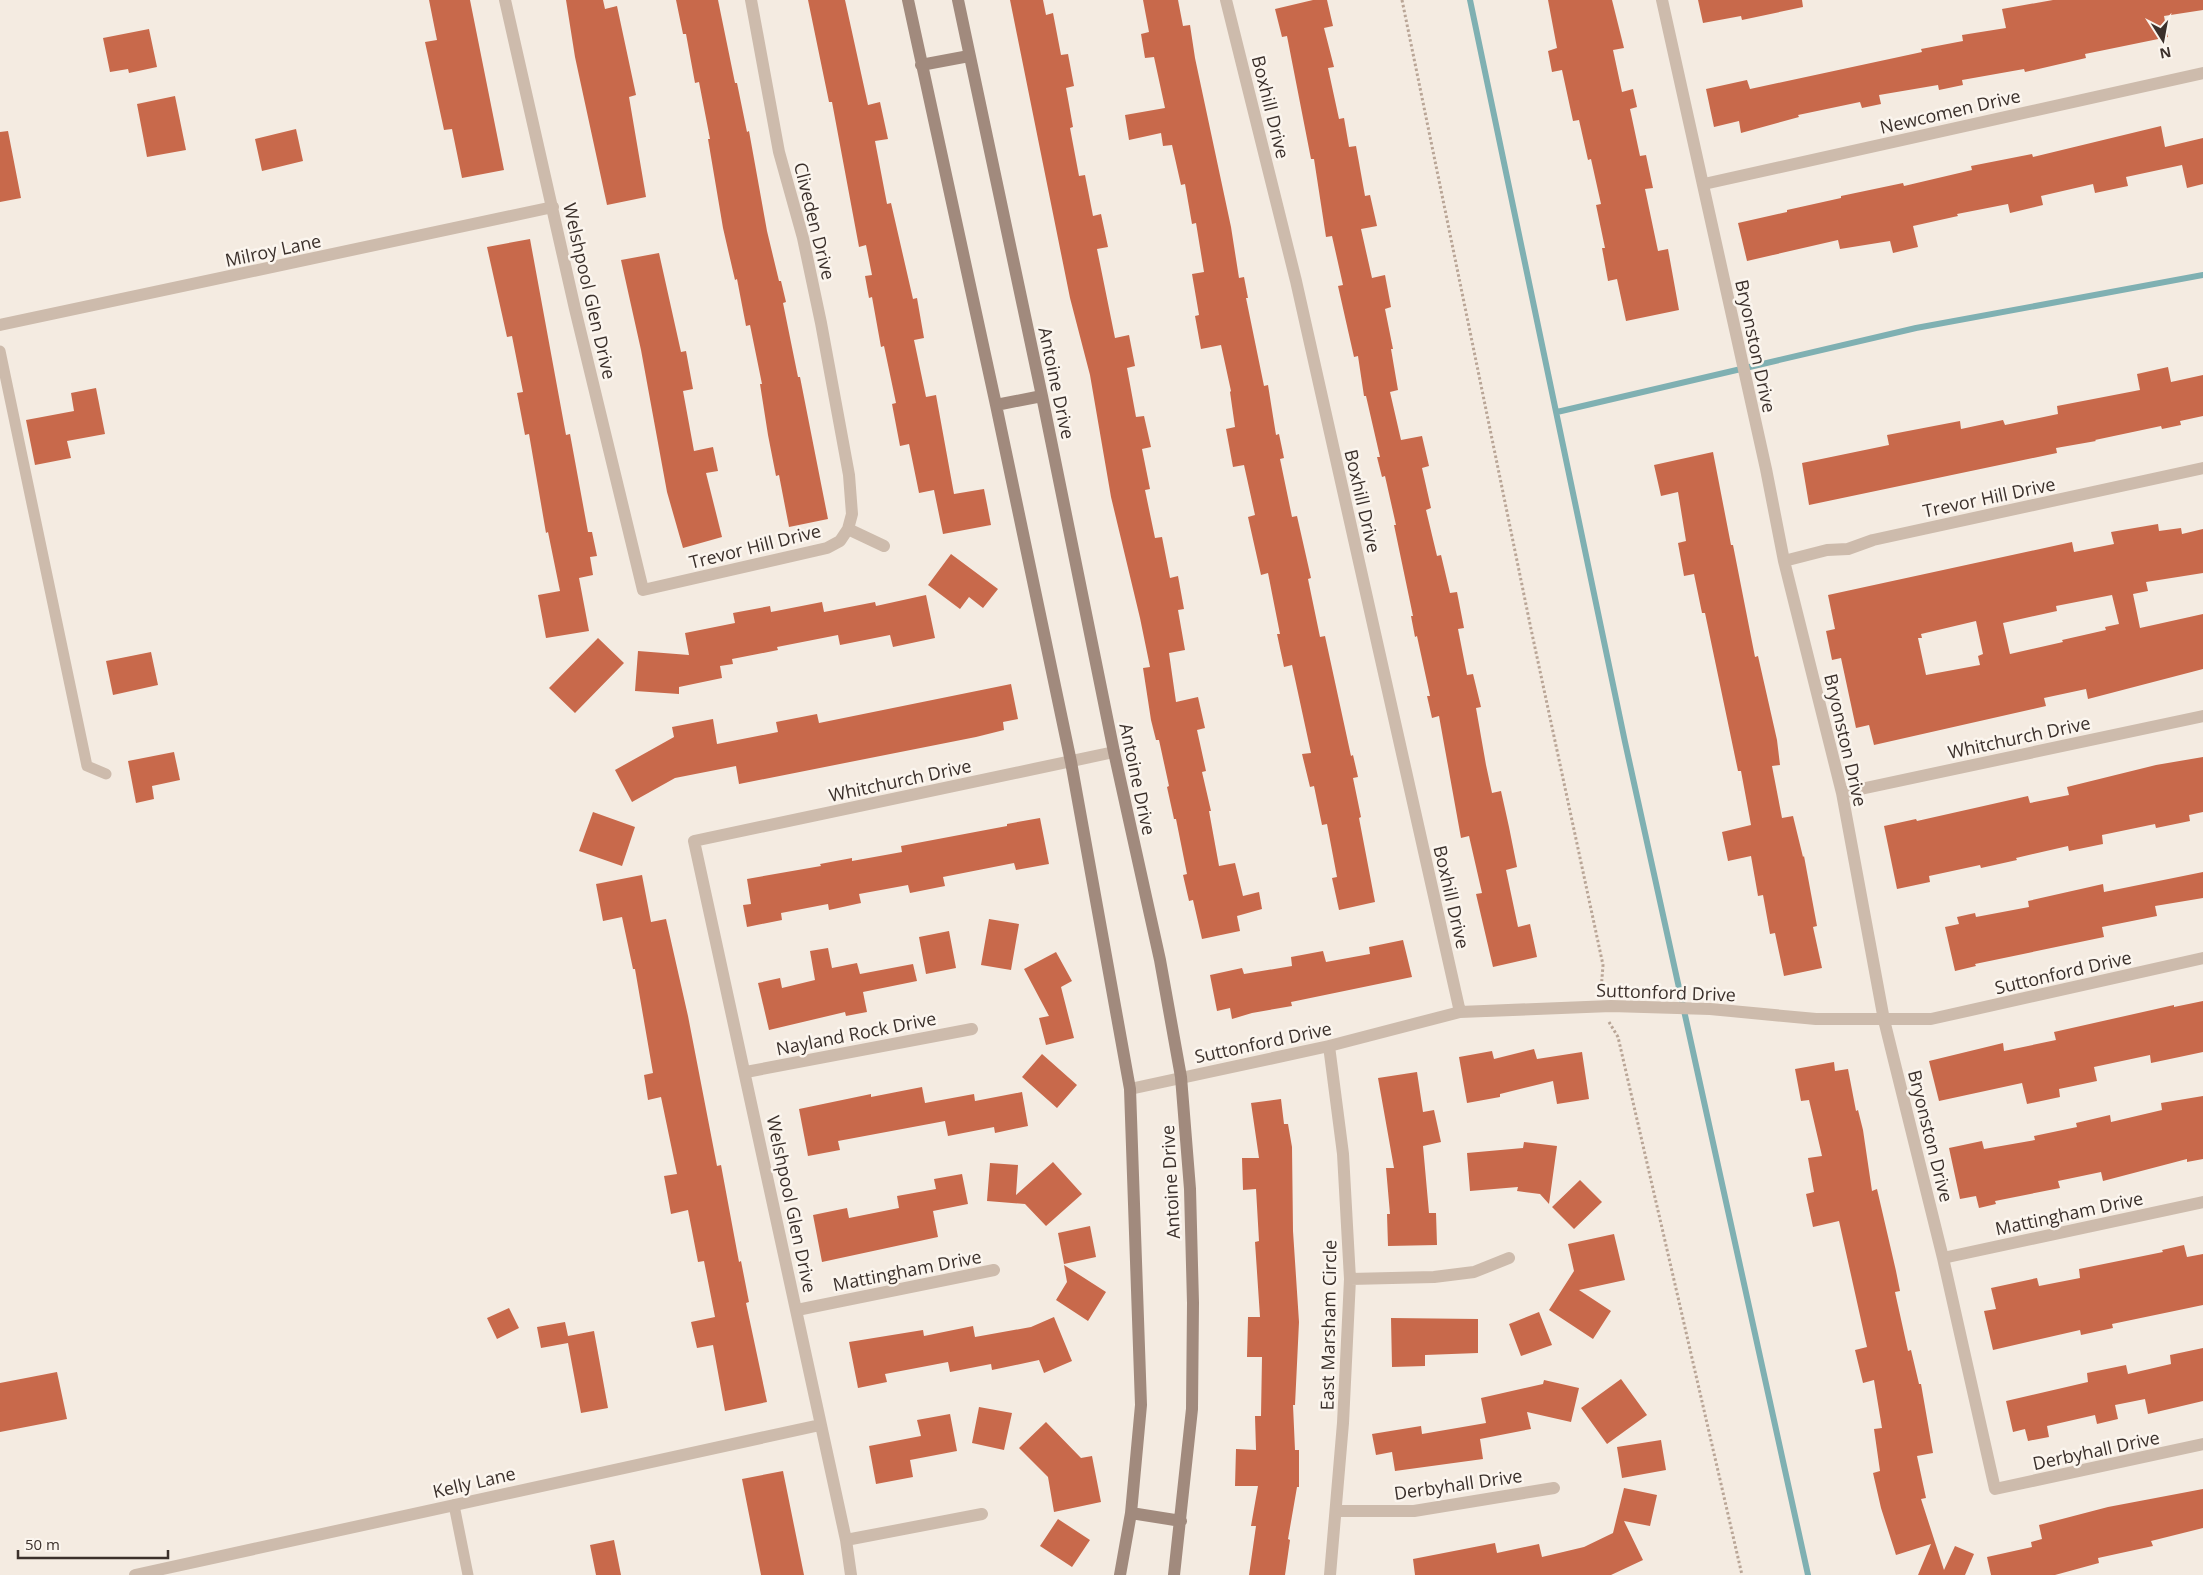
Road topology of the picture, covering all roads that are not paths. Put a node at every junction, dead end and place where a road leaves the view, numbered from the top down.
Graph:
1 (505, 0) edge
2 (751, 0) edge
3 (908, 0) edge
4 (958, 0) edge
5 (1226, 0) edge
6 (1662, 0) edge
7 (970, 56) junction
8 (920, 65) junction
9 (2203, 73) edge
10 (1704, 184) junction
11 (553, 207) junction
12 (0, 324) edge
13 (0, 351) edge
14 (1042, 396) junction
15 (996, 405) junction
16 (2203, 468) edge
17 (848, 530) junction
18 (884, 546) dead end
19 (1784, 562) junction
20 (643, 590) joint
21 (2203, 716) edge
22 (1114, 752) junction
23 (1071, 762) junction
24 (106, 774) dead end
25 (1842, 793) junction
26 (694, 840) joint
27 (2203, 958) edge
28 (1460, 1012) junction
29 (1884, 1020) junction
30 (972, 1029) dead end
31 (1330, 1046) junction
32 (746, 1072) junction
33 (1181, 1077) junction
34 (1130, 1089) junction
35 (2203, 1202) edge
36 (1509, 1258) dead end
37 (1943, 1258) junction
38 (994, 1270) dead end
39 (1350, 1279) junction
40 (797, 1310) junction
41 (820, 1425) junction
42 (2203, 1444) edge
43 (1554, 1488) dead end
44 (1996, 1489) joint
45 (454, 1505) junction
46 (1336, 1511) junction
47 (1131, 1513) junction
48 (982, 1514) dead end
49 (1182, 1521) junction
50 (846, 1540) junction
51 (135, 1575) edge
52 (468, 1575) edge
53 (850, 1575) edge
54 (1120, 1575) edge
55 (1174, 1575) edge
56 (1330, 1575) edge

1 - 11 street, Welshpool Glen Drive
2 - 17 street, Cliveden Drive
3 - 8 main road, Antoine Drive
4 - 7 main road, Antoine Drive
5 - 28 street, Boxhill Drive
6 - 10 street, Bryonston Drive
7 - 8 main road
7 - 14 main road, Antoine Drive
8 - 15 main road, Antoine Drive
9 - 10 street, Newcomen Drive
10 - 19 street, Bryonston Drive
11 - 12 street, Milroy Lane
11 - 20 street, Welshpool Glen Drive
13 - 24 lane
14 - 15 main road
14 - 22 main road, Antoine Drive
15 - 23 main road, Antoine Drive
16 - 19 street, Trevor Hill Drive
17 - 18 street
17 - 20 street, Trevor Hill Drive
19 - 25 street, Bryonston Drive
21 - 25 street, Whitchurch Drive
22 - 23 street, Whitchurch Drive
22 - 33 main road, Antoine Drive
23 - 26 street, Whitchurch Drive
23 - 34 main road, Antoine Drive
25 - 29 street, Bryonston Drive
26 - 32 street, Welshpool Glen Drive
27 - 29 street, Suttonford Drive
28 - 29 street, Suttonford Drive
28 - 31 street, Suttonford Drive
29 - 37 street, Bryonston Drive
30 - 32 street, Nayland Rock Drive
31 - 33 street, Suttonford Drive
31 - 39 street, East Marsham Circle
32 - 40 street, Welshpool Glen Drive
33 - 34 street, Suttonford Drive
33 - 49 main road, Antoine Drive
34 - 47 main road, Antoine Drive
35 - 37 street, Mattingham Drive
36 - 39 street
37 - 44 street, Bryonston Drive
38 - 40 street, Mattingham Drive
39 - 46 street, East Marsham Circle
40 - 41 street, Welshpool Glen Drive
41 - 45 street, Kelly Lane
41 - 50 street, Welshpool Glen Drive
42 - 44 street, Derbyhall Drive
43 - 46 street, Derbyhall Drive
45 - 51 street, Kelly Lane
45 - 52 lane
46 - 56 street, East Marsham Circle
47 - 49 main road
47 - 54 main road, Antoine Drive
48 - 50 street
49 - 55 main road, Antoine Drive
50 - 53 street, Welshpool Glen Drive

